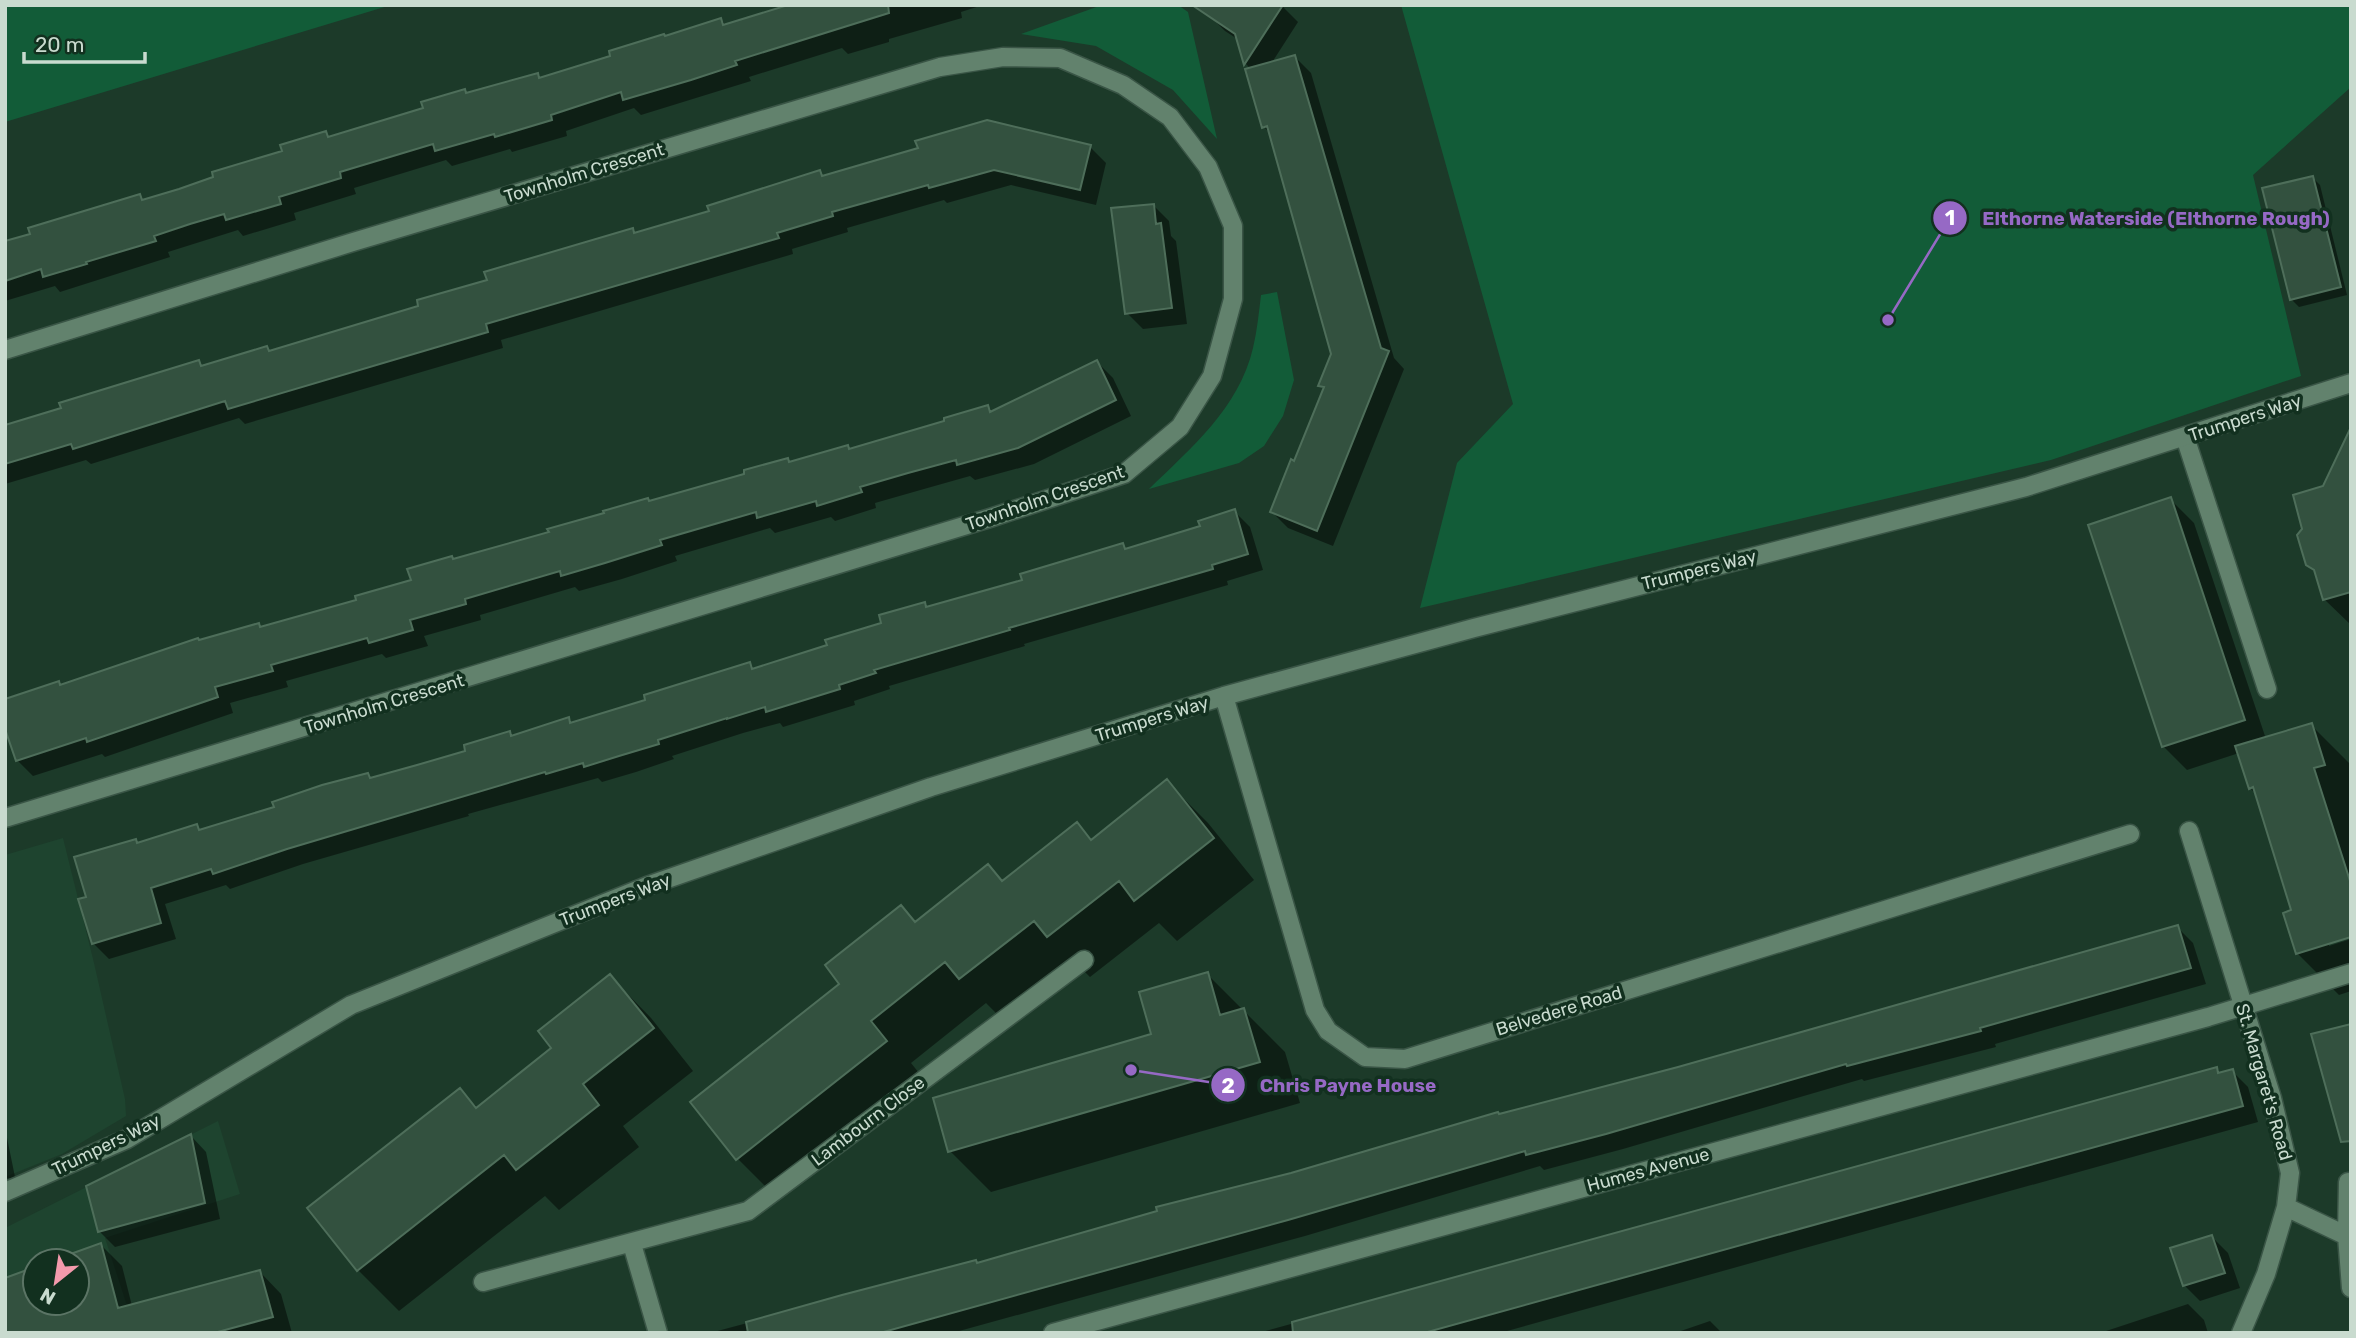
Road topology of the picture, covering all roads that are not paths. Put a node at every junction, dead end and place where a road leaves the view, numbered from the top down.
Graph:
1 (5, 350) edge
2 (2351, 383) edge
3 (2185, 437) junction
4 (2267, 689) dead end
5 (1224, 696) junction
6 (5, 818) edge
7 (2189, 831) dead end
8 (2130, 834) dead end
9 (1084, 960) dead end
10 (2351, 973) edge
11 (2242, 1006) junction
12 (2348, 1182) dead end
13 (5, 1192) edge
14 (2286, 1207) junction
15 (2347, 1236) junction
16 (632, 1244) junction
17 (483, 1282) dead end
18 (2351, 1288) edge
19 (658, 1333) edge
20 (1053, 1333) edge
21 (2241, 1333) edge

1 - 6 street, Townholm Crescent
2 - 3 street, Trumpers Way
3 - 4 street
3 - 5 street, Trumpers Way
5 - 8 street, Belvedere Road
5 - 13 street, Trumpers Way
7 - 11 street, St. Margaret's Road
9 - 16 street, Lambourn Close
10 - 11 street, Humes Avenue
11 - 14 street, St. Margaret's Road
11 - 20 street, Humes Avenue
12 - 15 street
14 - 15 street
14 - 21 street, St. Margaret's Road
15 - 18 street
16 - 17 street, Lambourn Close
16 - 19 street

